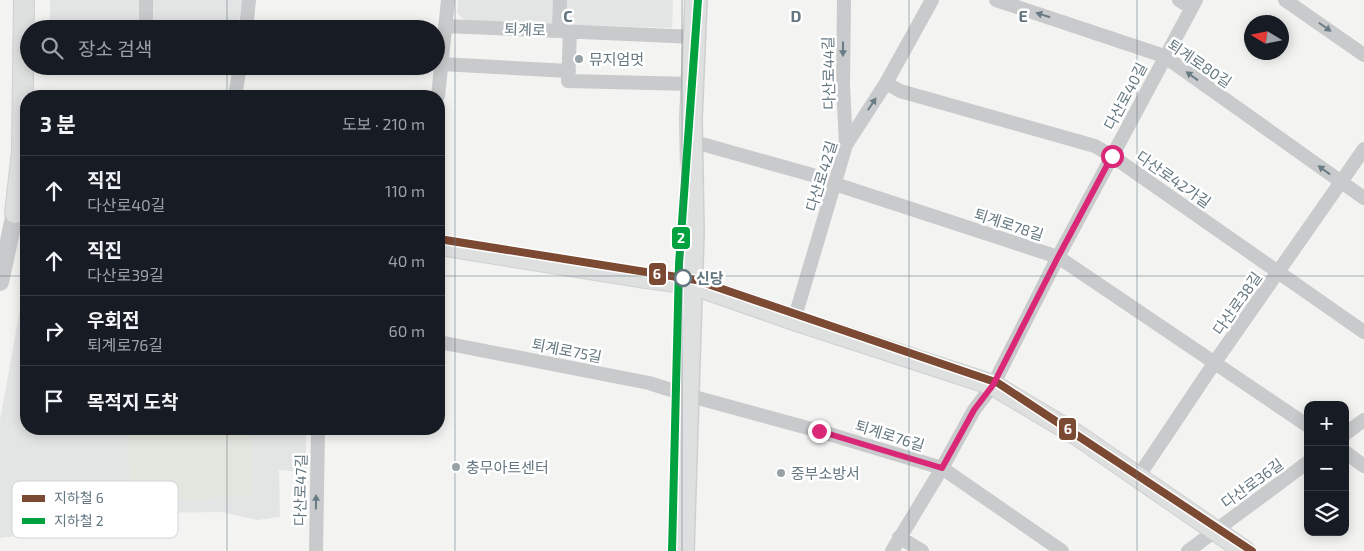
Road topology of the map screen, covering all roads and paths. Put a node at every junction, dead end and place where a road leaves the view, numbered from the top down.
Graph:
1 (24, 0) edge
2 (146, 0) edge
3 (249, 0) edge
4 (448, 0) edge
5 (560, 0) edge
6 (696, 0) edge
7 (844, 0) edge
8 (932, 0) edge
9 (996, 0) edge
10 (1179, 0) edge
11 (1285, 0) edge
12 (1193, 4) edge
13 (25, 20) edge
14 (146, 20) edge
15 (247, 20) edge
16 (445, 26) joint
17 (564, 31) junction
18 (695, 37) junction
19 (1364, 55) edge
20 (1164, 56) junction
21 (445, 64) edge
22 (25, 75) edge
23 (235, 75) edge
24 (440, 75) edge
25 (569, 76) junction
26 (886, 83) junction
27 (692, 84) junction
28 (24, 90) edge
29 (236, 90) edge
30 (439, 90) edge
31 (691, 141) junction
32 (846, 145) junction
33 (1364, 149) edge
34 (1112, 156) junction
35 (20, 166) edge
36 (1340, 182) junction
37 (835, 184) junction
38 (1364, 198) edge
39 (14, 212) edge
40 (445, 246) edge
41 (1058, 257) junction
42 (1278, 271) junction
43 (0, 282) edge
44 (691, 284) junction
45 (794, 320) junction
46 (1364, 332) edge
47 (445, 343) edge
48 (1215, 362) junction
49 (993, 385) junction
50 (687, 395) junction
51 (1364, 420) edge
52 (1304, 423) edge
53 (1349, 431) edge
54 (318, 435) edge
55 (1349, 455) edge
56 (1304, 465) edge
57 (1364, 466) edge
58 (942, 468) junction
59 (1138, 476) junction
60 (1215, 530) junction
61 (899, 538) junction
62 (316, 551) edge
63 (683, 551) edge
64 (892, 551) edge
65 (922, 551) edge
66 (1062, 551) edge
67 (1188, 551) edge
68 (1245, 551) edge

1 - 13 main road
2 - 14 street
3 - 15 street
4 - 16 street
5 - 17 street
6 - 18 main road
7 -> 32 street, 다산로44길
8 - 26 street, 다산로42길
20 -> 9 street, 퇴계로80길
10 - 12 street, 다산로40길
11 -> 19 street
12 - 20 street, 다산로40길
16 - 17 street, 퇴계로
17 - 18 street, 퇴계로
17 - 25 street
18 - 27 main road
20 - 34 street, 다산로40길
36 -> 20 street, 퇴계로80길
21 - 25 street
22 - 28 main road
23 - 29 street
24 - 30 street
25 - 27 street
32 -> 26 street, 다산로42길
26 - 34 street, 다산로42가길
27 - 31 main road
31 - 37 street, 퇴계로78길
31 - 44 main road
32 - 37 street, 다산로42길
33 - 36 street, 다산로38길
34 - 41 street, 다산로40길
34 - 42 street, 다산로42가길
35 - 39 main road
36 - 38 street, 퇴계로80길
36 - 42 street, 다산로38길
37 - 41 street, 퇴계로78길
37 - 45 street, 다산로42길
39 - 43 street
40 - 44 main road
41 - 48 street, 퇴계로78길
41 - 49 street, 다산로40길
42 - 46 street, 다산로42가길
42 - 48 street, 다산로38길
44 - 45 main road
44 - 50 main road
45 - 49 main road
47 - 50 street, 퇴계로75길
48 - 52 street, 퇴계로78길
48 - 59 street, 다산로38길
49 - 58 street, 다산로40길
49 - 59 main road
50 - 58 street, 퇴계로76길
50 - 63 main road
51 - 53 street
62 -> 54 street, 다산로47길
55 - 57 street
56 - 60 street, 다산로36길
58 - 61 street, 다산로40길
58 - 66 street, 퇴계로76길
59 - 60 main road
60 - 67 street, 다산로36길
60 - 68 main road
61 - 64 street, 다산로40길
61 - 65 street

